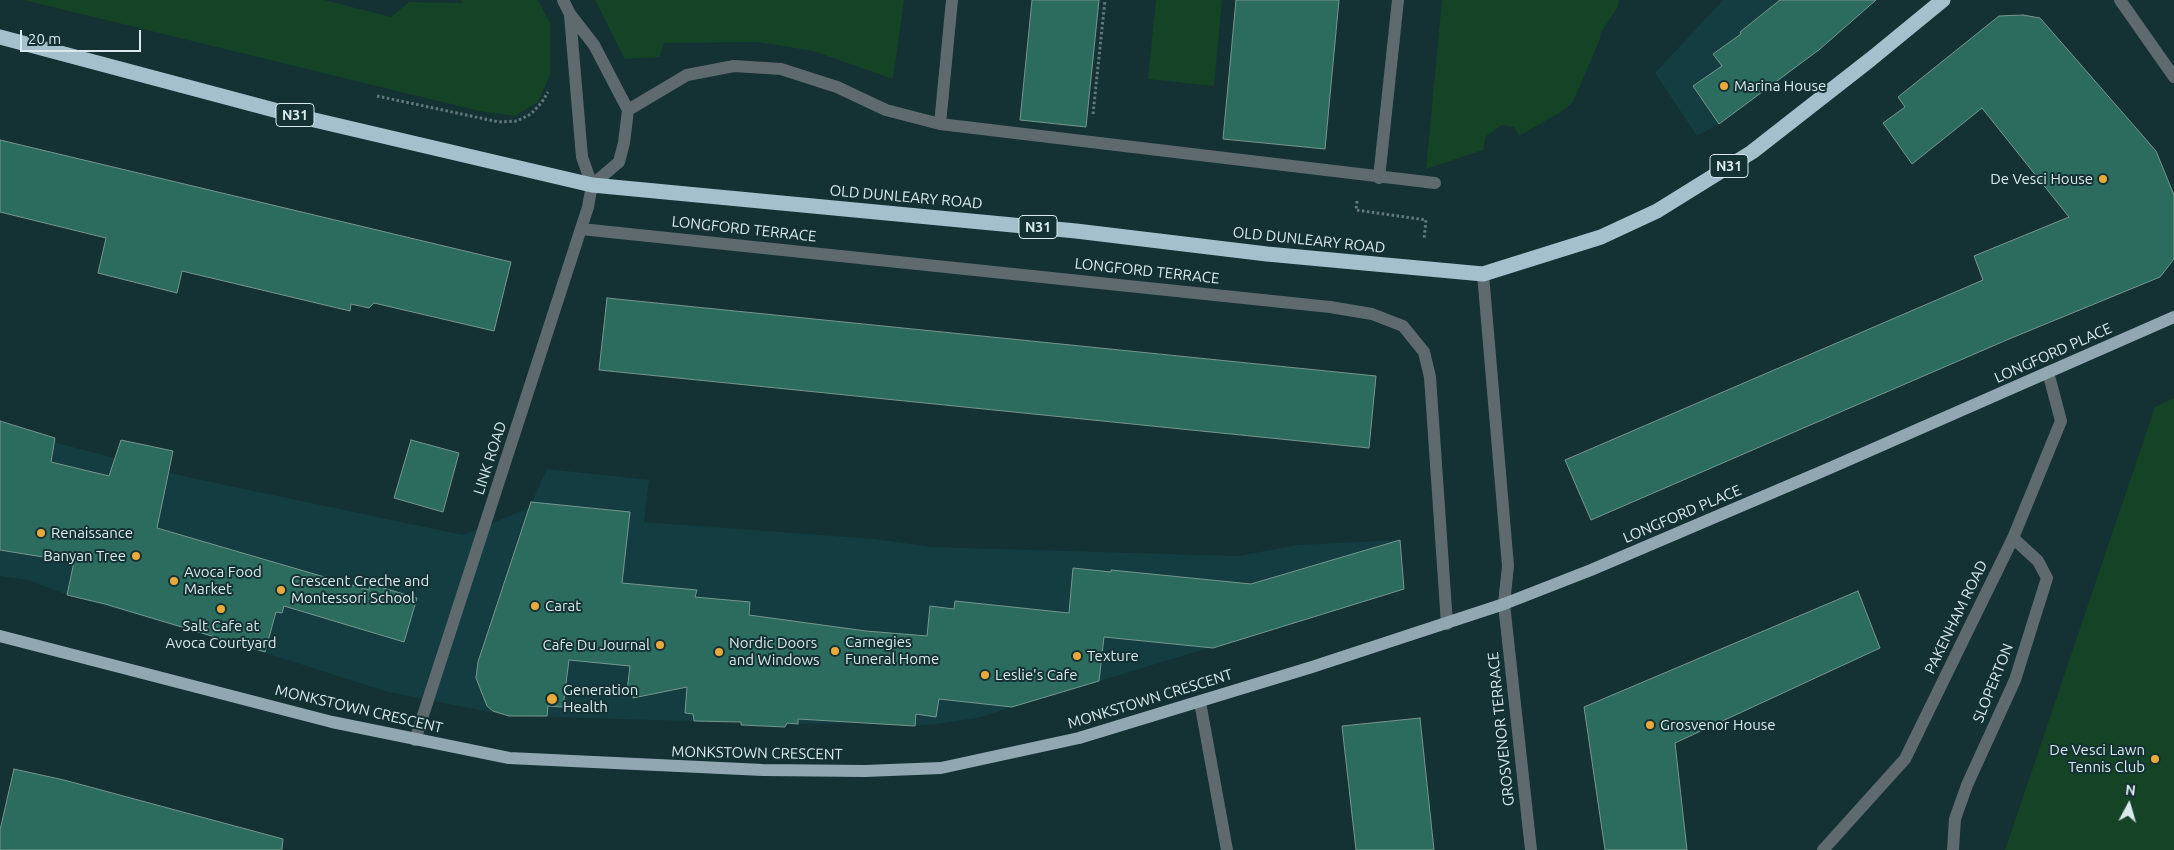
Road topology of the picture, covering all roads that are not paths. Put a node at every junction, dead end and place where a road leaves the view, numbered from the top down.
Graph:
1 (563, 0) edge
2 (952, 0) edge
3 (1398, 0) edge
4 (1943, 0) edge
5 (2120, 0) edge
6 (570, 14) junction
7 (0, 37) edge
8 (2174, 77) edge
9 (628, 110) junction
10 (940, 124) junction
11 (1379, 178) junction
12 (1435, 183) dead end
13 (592, 185) junction
14 (581, 229) junction
15 (1483, 274) junction
16 (2174, 317) edge
17 (2048, 372) junction
18 (2013, 538) junction
19 (1504, 604) junction
20 (1447, 624) junction
21 (0, 636) edge
22 (1200, 702) junction
23 (415, 740) junction
24 (1227, 850) edge
25 (1531, 850) edge
26 (1823, 850) edge
27 (1953, 850) edge

1 - 6 street
2 - 10 street
3 - 11 street
4 - 15 highway, OLD DUNLEARY ROAD / N31
5 - 8 street
6 - 9 street
6 - 13 street
7 - 13 highway, N31
9 - 10 street
9 - 13 street
10 - 11 street
11 - 12 street
13 - 14 street, LINK ROAD
13 - 15 highway, OLD DUNLEARY ROAD / N31
14 - 20 street, LONGFORD TERRACE
14 - 23 street, LINK ROAD
15 - 19 street
16 - 17 main road, LONGFORD PLACE
17 - 18 street, PAKENHAM ROAD
17 - 19 main road, LONGFORD PLACE
18 - 26 street, PAKENHAM ROAD
18 - 27 street, SLOPERTON
19 - 20 main road, MONKSTOWN CRESCENT
19 - 25 street, GROSVENOR TERRACE
20 - 22 main road, MONKSTOWN CRESCENT
21 - 23 main road, MONKSTOWN CRESCENT
22 - 23 main road, MONKSTOWN CRESCENT
22 - 24 street

